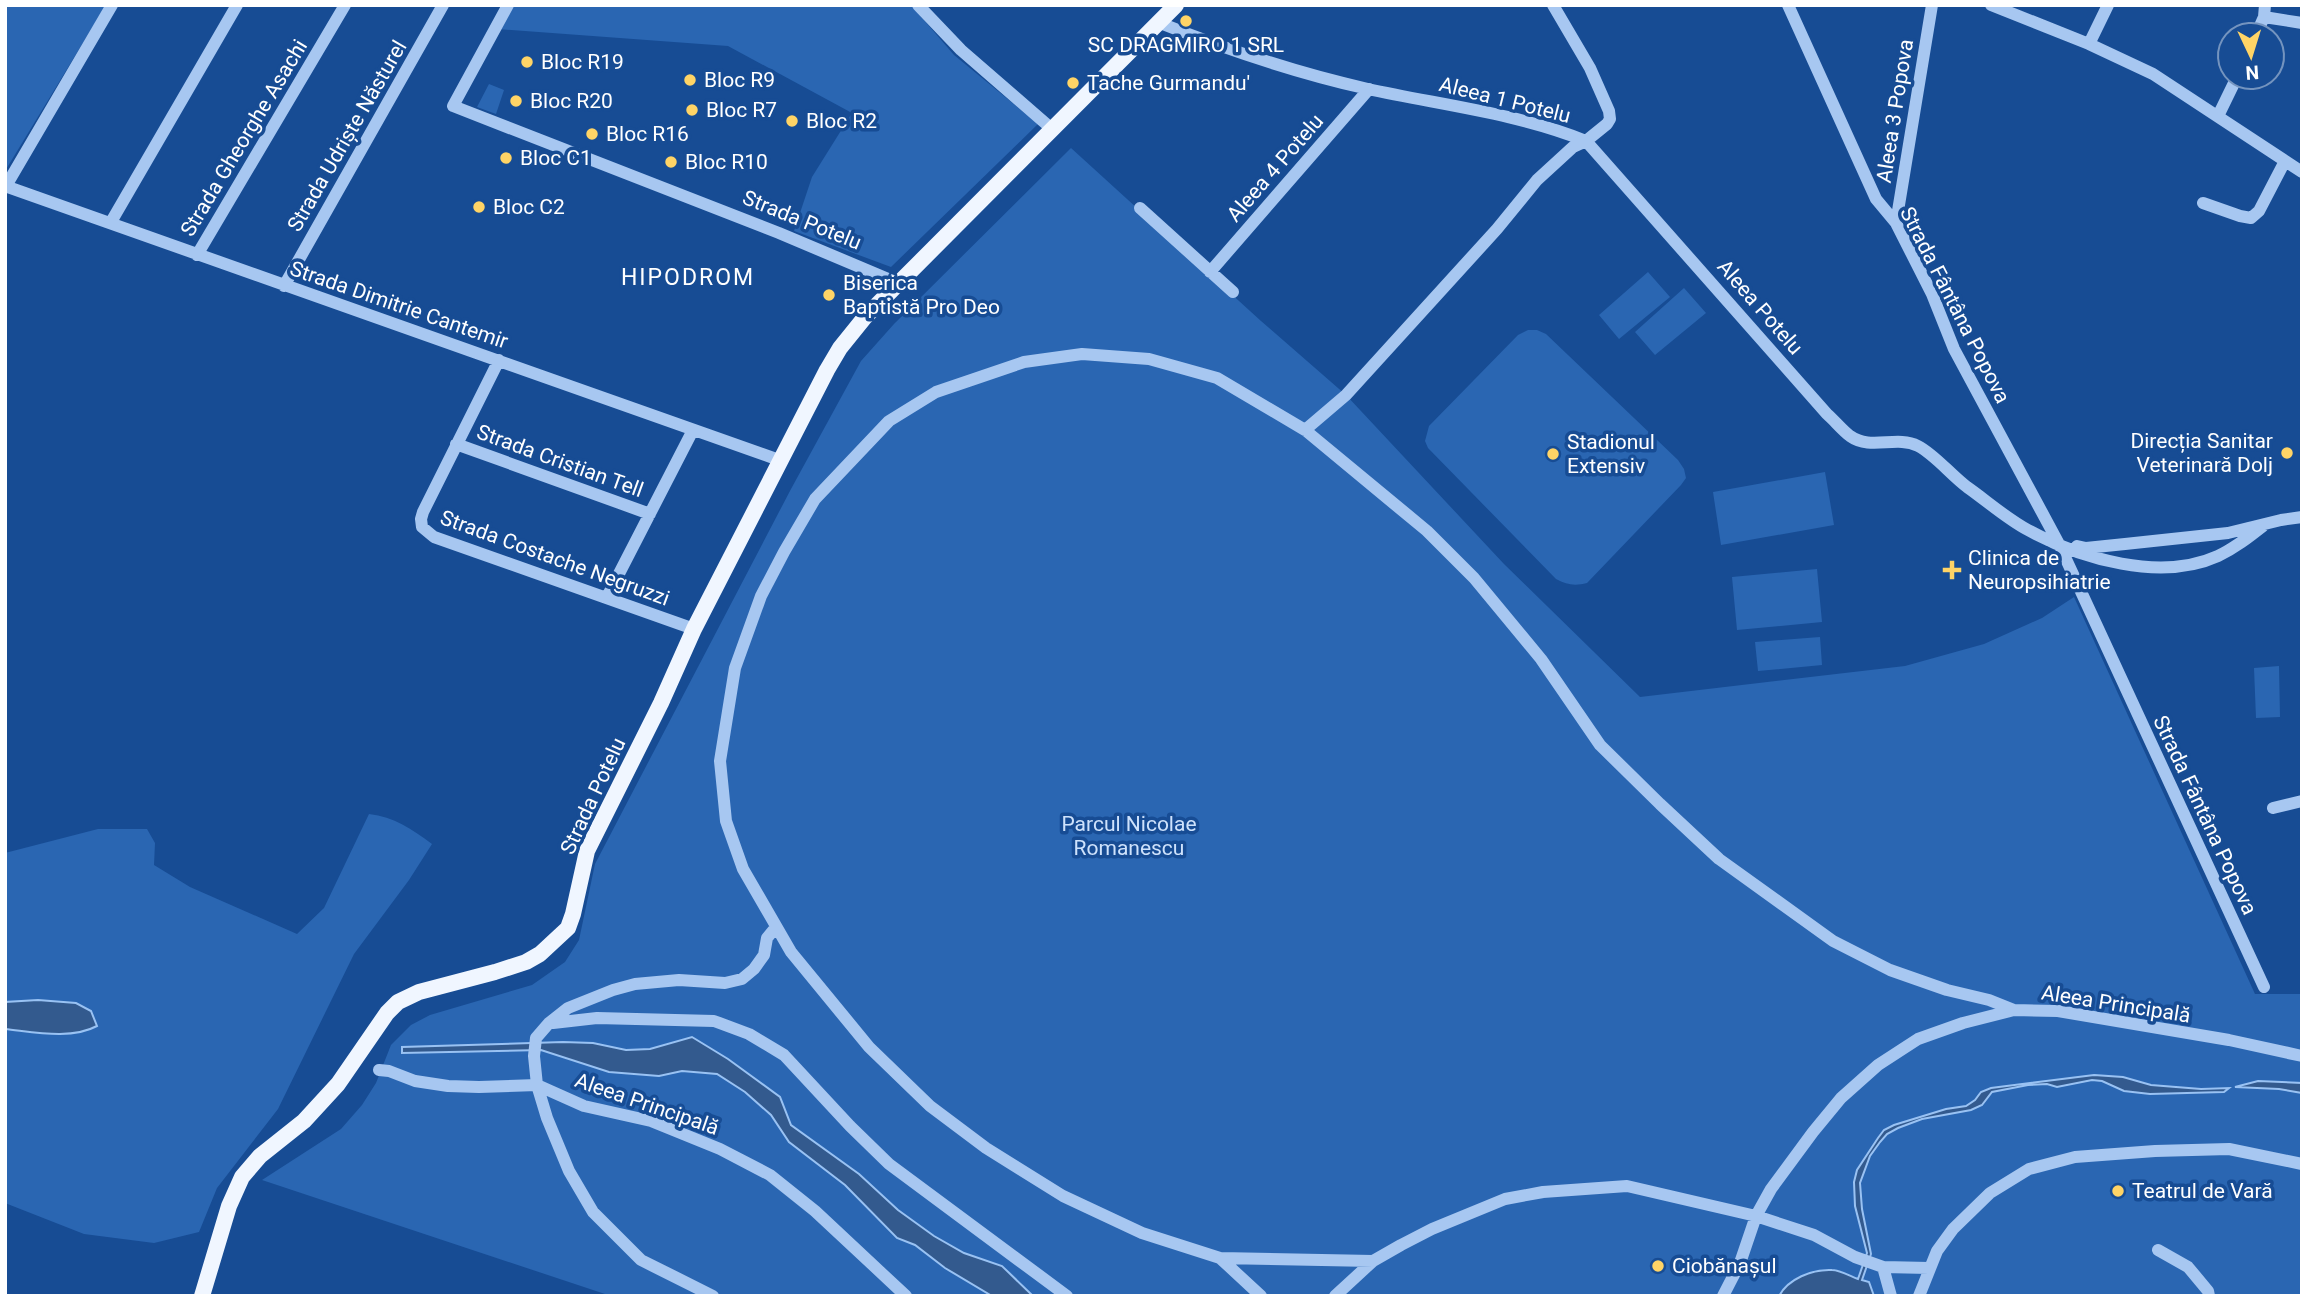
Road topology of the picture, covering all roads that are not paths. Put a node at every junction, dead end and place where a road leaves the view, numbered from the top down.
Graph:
1 (112, 5) edge
2 (237, 5) edge
3 (345, 5) edge
4 (443, 5) edge
5 (508, 5) edge
6 (918, 5) edge
7 (1176, 5) edge
8 (1553, 5) edge
9 (1788, 5) edge
10 (1932, 5) edge
11 (1991, 5) edge
12 (2108, 5) edge
13 (2264, 11) edge
14 (1160, 23) junction
15 (2302, 23) edge
16 (2090, 44) junction
17 (1369, 89) junction
18 (2230, 91) edge
19 (2218, 116) junction
20 (1052, 130) junction
21 (1586, 141) junction
22 (2286, 161) junction
23 (2302, 172) edge
24 (6, 186) edge
25 (2203, 203) dead end
26 (1140, 208) dead end
27 (111, 222) junction
28 (1896, 223) junction
29 (197, 255) junction
30 (1210, 272) junction
31 (900, 284) junction
32 (285, 286) junction
33 (1233, 292) dead end
34 (499, 360) junction
35 (693, 430) junction
36 (1304, 430) junction
37 (456, 444) junction
38 (779, 460) junction
39 (650, 514) junction
40 (2302, 517) edge
41 (2263, 526) junction
42 (2059, 544) junction
43 (607, 597) junction
44 (694, 629) junction
45 (2302, 801) edge
46 (2273, 808) dead end
47 (776, 927) junction
48 (2264, 987) dead end
49 (2014, 1010) junction
50 (549, 1023) junction
51 (2302, 1056) edge
52 (379, 1070) dead end
53 (537, 1085) junction
54 (2302, 1164) edge
55 (1756, 1216) junction
56 (2158, 1250) dead end
57 (1220, 1258) junction
58 (1373, 1261) junction
59 (1883, 1268) junction
60 (1929, 1268) junction
61 (202, 1296) edge
62 (713, 1296) edge
63 (906, 1296) edge
64 (1067, 1296) edge
65 (1261, 1296) edge
66 (1335, 1296) edge
67 (1723, 1296) edge
68 (1891, 1296) edge
69 (1919, 1296) edge
70 (2208, 1296) edge

1 - 24 street
2 - 27 street
3 - 29 street, Strada Gheorghe Asachi
4 - 32 street, Strada Udriște Năsturel
5 - 31 street, Strada Potelu
6 - 20 street
7 - 14 main road, Strada Potelu
8 - 21 street
9 - 28 street, Strada Fântâna Popova
10 - 28 street, Aleea 3 Popova
11 - 16 street
12 - 16 street
13 - 15 street
14 - 17 street, Aleea 1 Potelu
14 - 20 main road, Strada Potelu
16 - 19 street
17 - 21 street, Aleea 1 Potelu
17 - 30 street, Aleea 4 Potelu
18 - 19 street
19 - 22 street
20 - 31 main road, Strada Potelu
21 - 36 street, Aleea 1 Potelu
21 - 42 street, Aleea Potelu
22 - 23 street
22 - 25 street
24 - 27 street, Strada Dimitrie Cantemir
26 - 30 street
27 - 29 street, Strada Dimitrie Cantemir
28 - 42 street, Strada Fântâna Popova
29 - 32 street, Strada Dimitrie Cantemir
30 - 33 street
31 - 38 main road, Strada Potelu
32 - 34 street, Strada Dimitrie Cantemir
34 - 35 street, Strada Dimitrie Cantemir
34 - 37 street, Strada Costache Negruzzi
35 - 38 street, Strada Dimitrie Cantemir
35 - 39 street
36 - 47 street
36 - 49 street
37 - 39 street, Strada Cristian Tell
37 - 43 street, Strada Costache Negruzzi
38 - 44 main road, Strada Potelu
39 - 43 street
40 - 41 street
41 - 42 street
41 - 42 street
42 - 48 street, Strada Fântâna Popova
43 - 44 street, Strada Costache Negruzzi
44 - 61 main road, Strada Potelu
45 - 46 street
47 - 50 street
47 - 57 street
49 - 51 street, Aleea Principală
49 - 55 street, Aleea Principală
50 - 53 street
50 - 64 street
52 - 53 street
53 - 62 street
53 - 63 street, Aleea Principală
54 - 60 street
55 - 58 street
55 - 59 street
55 - 67 street, Aleea Principală
56 - 70 street
57 - 58 street
57 - 65 street
58 - 66 street
59 - 60 street
59 - 68 street
60 - 69 street

